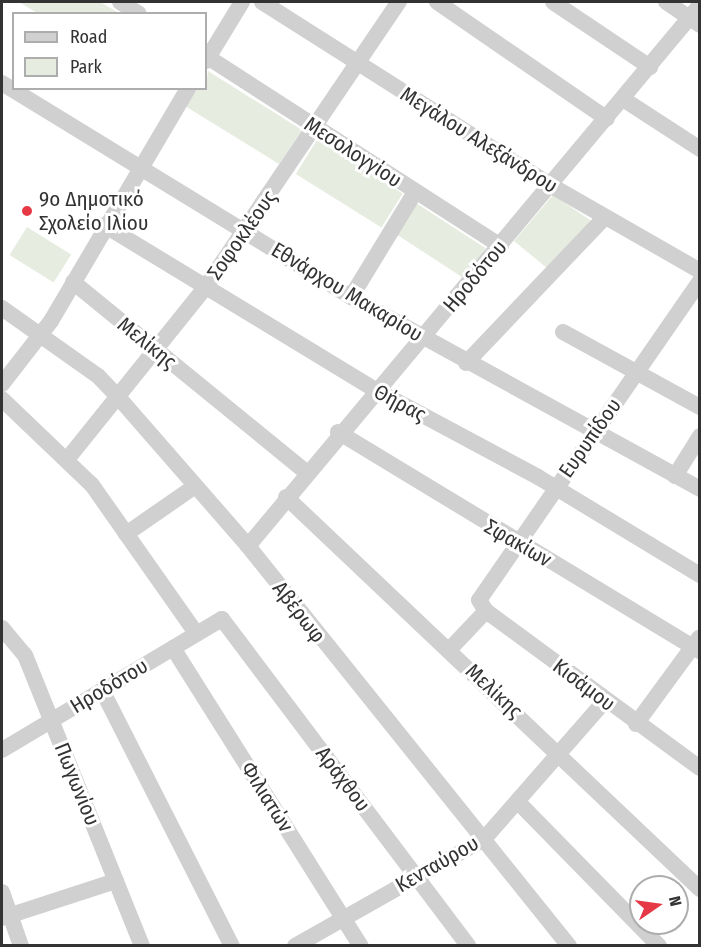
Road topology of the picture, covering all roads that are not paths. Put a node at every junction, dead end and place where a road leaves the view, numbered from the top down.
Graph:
1 (120, 2) edge
2 (242, 2) edge
3 (262, 2) edge
4 (399, 2) edge
5 (437, 2) edge
6 (553, 2) edge
7 (666, 2) edge
8 (136, 12) edge
9 (696, 16) edge
10 (207, 56) edge
11 (207, 59) edge
12 (357, 62) junction
13 (650, 67) junction
14 (187, 90) edge
15 (26, 93) edge
16 (623, 99) junction
17 (607, 119) junction
18 (315, 128) junction
19 (699, 149) edge
20 (138, 168) junction
21 (550, 185) junction
22 (415, 192) junction
23 (604, 218) junction
24 (104, 225) junction
25 (246, 230) junction
26 (501, 246) junction
27 (699, 271) edge
28 (699, 281) edge
29 (73, 282) junction
30 (205, 288) junction
31 (351, 297) junction
32 (2, 308) edge
33 (563, 332) dead end
34 (42, 334) junction
35 (423, 338) junction
36 (157, 352) junction
37 (466, 363) junction
38 (635, 374) junction
39 (2, 384) edge
40 (374, 389) junction
41 (119, 398) junction
42 (2, 399) edge
43 (699, 407) edge
44 (338, 432) junction
45 (593, 434) junction
46 (699, 436) edge
47 (69, 457) junction
48 (306, 472) junction
49 (675, 476) junction
50 (194, 487) junction
51 (554, 489) junction
52 (699, 489) edge
53 (286, 497) junction
54 (126, 534) junction
55 (519, 544) junction
56 (248, 546) junction
57 (699, 575) edge
58 (486, 611) junction
59 (214, 621) joint
60 (2, 628) edge
61 (196, 633) junction
62 (697, 645) edge
63 (173, 648) junction
64 (449, 650) junction
65 (102, 690) junction
66 (605, 701) junction
67 (52, 720) junction
68 (636, 724) junction
69 (2, 750) edge
70 (560, 753) junction
71 (699, 768) edge
72 (519, 803) junction
73 (483, 839) junction
74 (416, 876) junction
75 (116, 881) junction
76 (699, 889) edge
77 (2, 892) edge
78 (6, 917) edge
79 (343, 918) junction
80 (21, 945) edge
81 (142, 945) edge
82 (232, 945) edge
83 (295, 945) edge
84 (361, 945) edge
85 (468, 945) edge
86 (569, 945) edge
87 (658, 945) edge

1 - 8 street
2 - 10 street
3 - 12 street, Μεγάλου Αλεξάνδρου
4 - 12 street, Σοφοκλέους
5 - 17 street
6 - 13 street
7 - 9 street
9 - 13 street, Ηροδότου
11 - 18 street, Μεσολογγίου
12 - 18 street, Σοφοκλέους
12 - 21 street, Μεγάλου Αλεξάνδρου
13 - 16 street, Ηροδότου
14 - 20 street
15 - 20 street, Εθνάρχου Μακαρίου
16 - 17 street, Ηροδότου
16 - 19 street
17 - 21 street, Ηροδότου
18 - 22 street, Μεσολογγίου
18 - 25 street, Σοφοκλέους
20 - 24 street
20 - 25 street, Εθνάρχου Μακαρίου
21 - 23 street, Μεγάλου Αλεξάνδρου
21 - 26 street, Ηροδότου
22 - 26 street, Μεσολογγίου
22 - 31 street
23 - 27 street, Μεγάλου Αλεξάνδρου
23 - 37 street
24 - 29 street
24 - 30 street, Θήρας
25 - 30 street, Σοφοκλέους
25 - 31 street, Εθνάρχου Μακαρίου
26 - 35 street, Ηροδότου
28 - 38 street, Ευρυπίδου
29 - 34 street
29 - 36 street, Μελίκης
30 - 36 street, Σοφοκλέους
30 - 40 street, Θήρας
31 - 35 street, Εθνάρχου Μακαρίου
32 - 34 street, Αβέρωφ
33 - 38 street
34 - 39 street
34 - 41 street, Αβέρωφ
35 - 37 street, Εθνάρχου Μακαρίου
35 - 40 street, Ηροδότου
36 - 41 street, Σοφοκλέους
36 - 48 street, Μελίκης
37 - 45 street, Εθνάρχου Μακαρίου
38 - 43 street
38 - 45 street, Ευρυπίδου
40 - 44 street, Ηροδότου
40 - 51 street, Θήρας
41 - 47 street, Σοφοκλέους
41 - 50 street, Αβέρωφ
42 - 47 street
44 - 48 street, Ηροδότου
44 - 55 street, Σφακίων
45 - 49 street, Εθνάρχου Μακαρίου
45 - 51 street, Ευρυπίδου
46 - 49 street
47 - 54 street
48 - 53 street, Ηροδότου
49 - 52 street, Εθνάρχου Μακαρίου
50 - 54 street
50 - 56 street, Αβέρωφ
51 - 55 street, Ευρυπίδου
51 - 57 street, Θήρας
53 - 56 street, Ηροδότου
53 - 64 street, Μελίκης
54 - 61 street
55 - 58 street, Ευρυπίδου
55 - 62 street, Σφακίων
56 - 73 street, Αβέρωφ
58 - 64 street
58 - 66 street, Κισάμου
59 - 61 street, Ηροδότου
59 - 74 street, Αράχθου
60 - 67 street, Πωγωνίου
61 - 63 street, Ηροδότου
62 - 68 street
63 - 65 street, Ηροδότου
63 - 79 street, Φιλιατών
64 - 70 street, Μελίκης
65 - 67 street, Ηροδότου
65 - 82 street
66 - 68 street, Κισάμου
66 - 70 street, Κενταύρου
67 - 69 street, Ηροδότου
67 - 75 street, Πωγωνίου
68 - 71 street, Κισάμου
70 - 72 street, Κενταύρου
70 - 76 street, Μελίκης
72 - 73 street, Κενταύρου
72 - 87 street
73 - 74 street, Κενταύρου
73 - 86 street, Αβέρωφ
74 - 79 street, Κενταύρου
74 - 85 street, Αράχθου
75 - 78 street
75 - 81 street, Πωγωνίου
77 - 78 street
78 - 80 street
79 - 83 street, Κενταύρου
79 - 84 street, Φιλιατών

